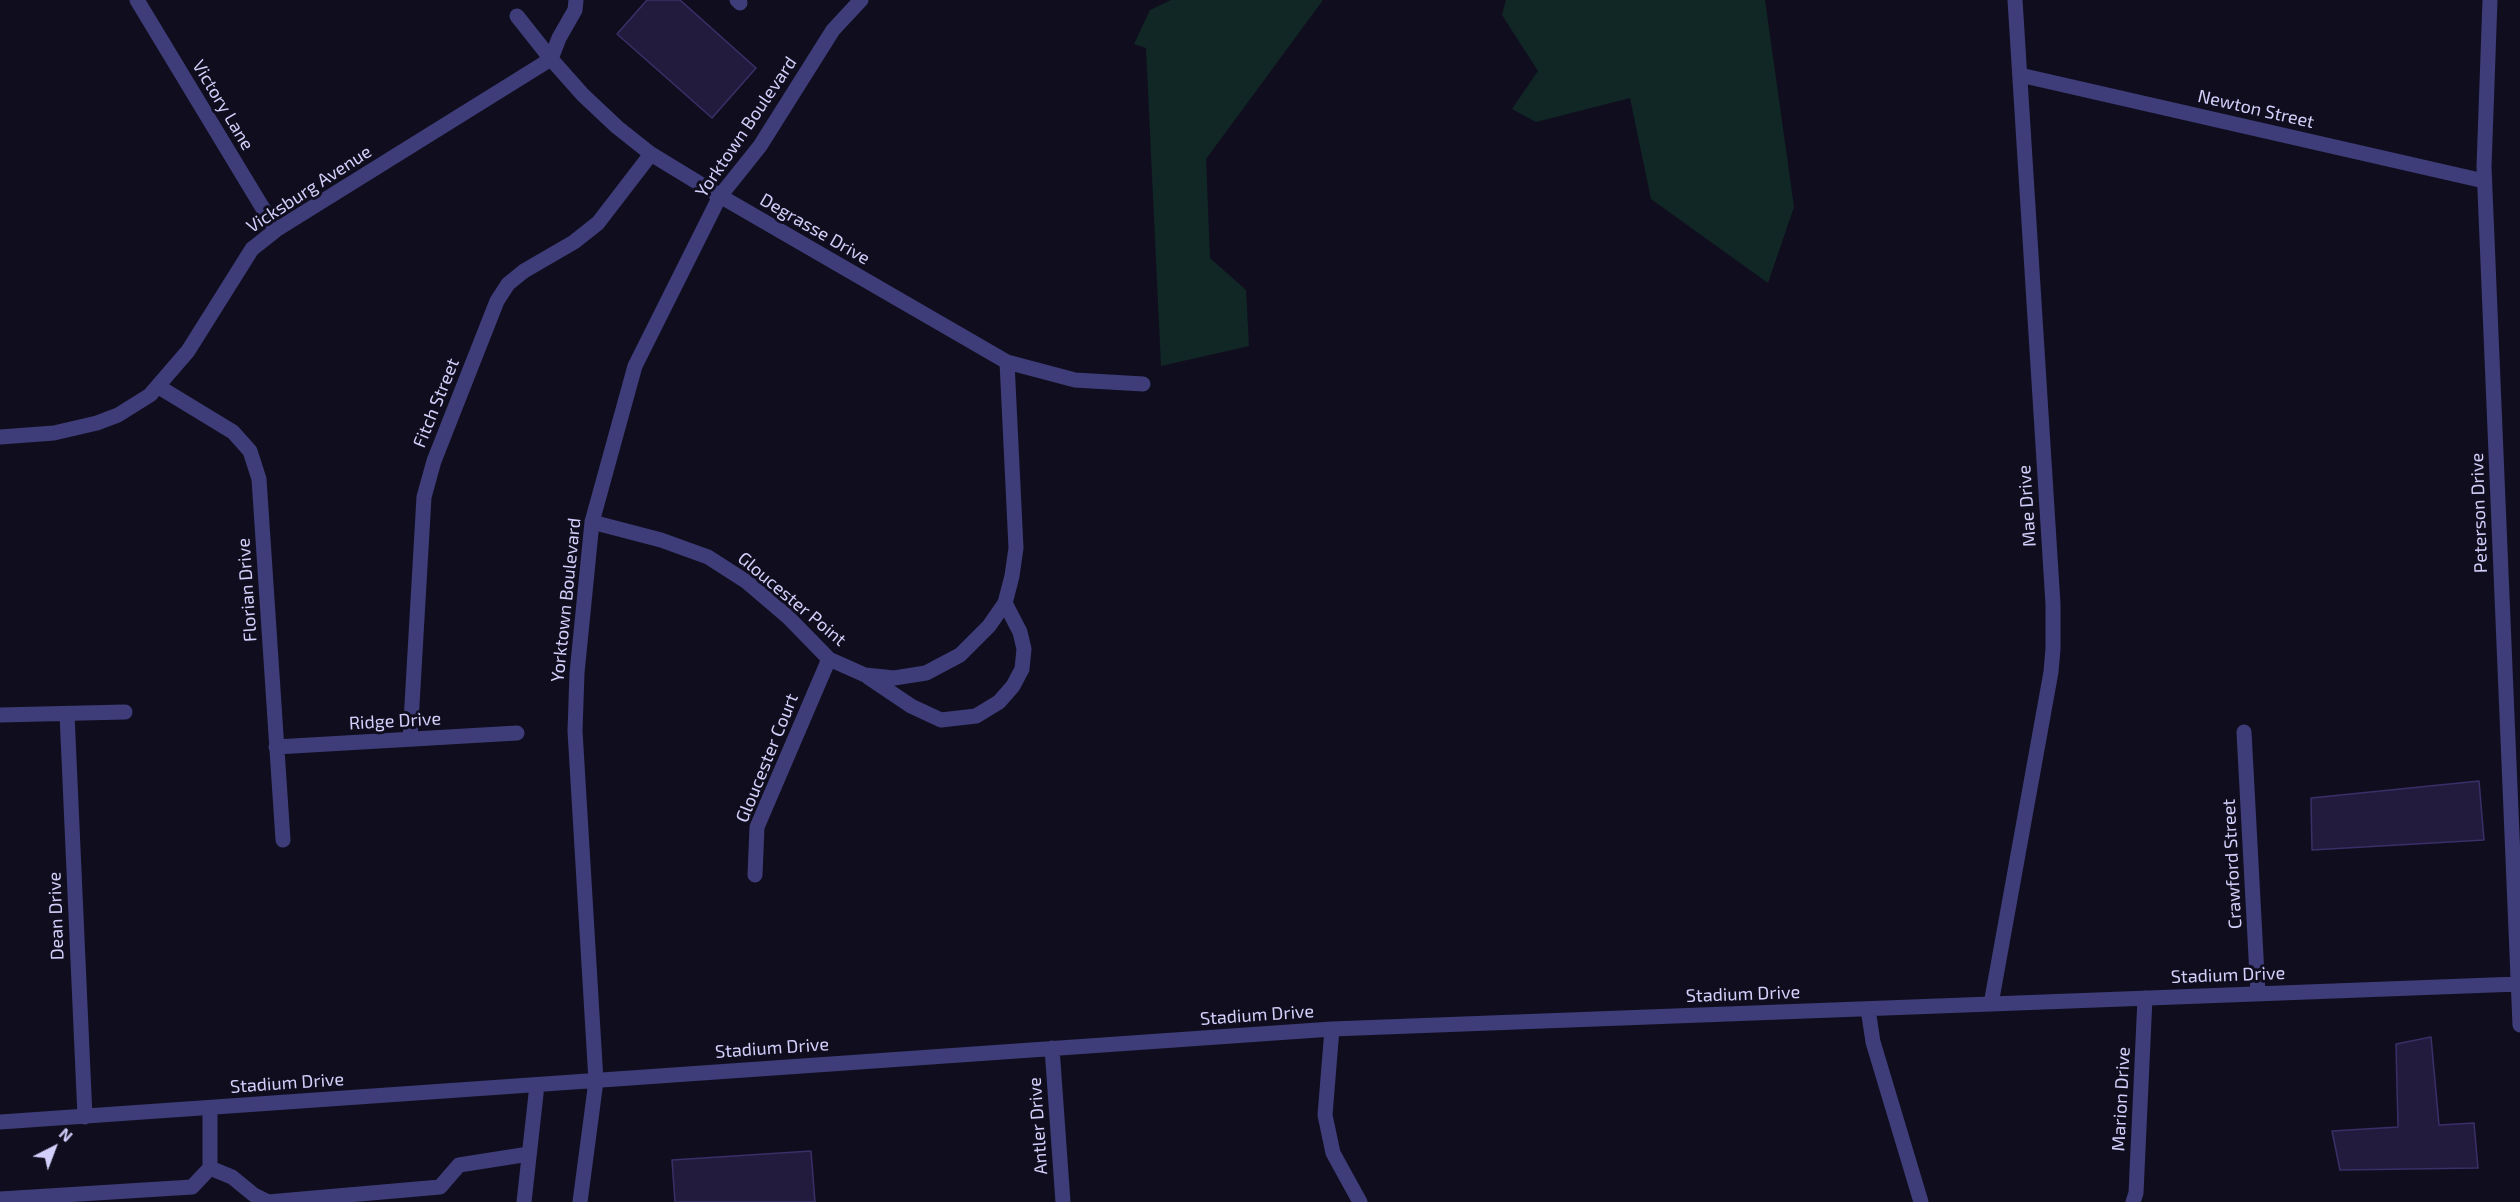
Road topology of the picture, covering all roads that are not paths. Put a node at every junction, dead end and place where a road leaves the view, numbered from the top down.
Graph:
1 (137, 0) edge
2 (576, 0) edge
3 (861, 0) edge
4 (2015, 0) edge
5 (2490, 0) edge
6 (517, 16) dead end
7 (551, 59) junction
8 (2020, 75) junction
9 (651, 154) junction
10 (2484, 181) junction
11 (720, 196) junction
12 (276, 230) junction
13 (1006, 362) junction
14 (1143, 384) dead end
15 (159, 387) junction
16 (0, 437) edge
17 (592, 522) junction
18 (1005, 603) junction
19 (829, 659) junction
20 (865, 675) junction
21 (125, 712) dead end
22 (67, 714) junction
23 (0, 715) edge
24 (2244, 732) dead end
25 (517, 733) dead end
26 (410, 739) junction
27 (276, 747) junction
28 (2515, 805) edge
29 (283, 840) dead end
30 (755, 875) dead end
31 (2518, 984) junction
32 (2258, 994) junction
33 (2145, 998) junction
34 (1991, 1004) junction
35 (1868, 1009) junction
36 (2520, 1025) edge
37 (1332, 1029) junction
38 (1052, 1048) junction
39 (596, 1081) junction
40 (537, 1085) junction
41 (210, 1108) junction
42 (85, 1117) junction
43 (0, 1122) edge
44 (529, 1154) junction
45 (210, 1168) junction
46 (0, 1199) edge
47 (268, 1202) edge
48 (524, 1202) edge
49 (580, 1202) edge
50 (1063, 1202) edge
51 (1360, 1202) edge
52 (1921, 1202) edge
53 (2133, 1202) edge

1 - 12 street, Victory Lane
2 - 7 street
3 - 11 street, Yorktown Boulevard
4 - 8 street, Mae Drive
5 - 10 street, Peterson Drive
6 - 7 street, Degrasse Drive
7 - 9 street, Degrasse Drive
7 - 12 street, Vicksburg Avenue
8 - 10 street, Newton Street
8 - 34 street, Mae Drive
9 - 11 street, Degrasse Drive
9 - 26 street, Fitch Street
10 - 28 street, Peterson Drive
11 - 13 street, Degrasse Drive
11 - 17 street, Yorktown Boulevard
12 - 15 street, Vicksburg Avenue
13 - 14 street, Degrasse Drive
13 - 18 street, Gloucester Point
15 - 16 street, Vicksburg Avenue
15 - 27 street, Florian Drive
17 - 19 street, Gloucester Point
17 - 39 street, Yorktown Boulevard
18 - 20 street, Gloucester Point
18 - 20 street, Gloucester Point
19 - 20 street, Gloucester Point
19 - 30 street, Gloucester Court
21 - 22 street
22 - 23 street
22 - 42 street, Dean Drive
24 - 32 street, Crawford Street
25 - 26 street, Ridge Drive
26 - 27 street, Ridge Drive
27 - 29 street, Florian Drive
28 - 31 street, Peterson Drive
31 - 32 street, Stadium Drive
31 - 36 street, Peterson Drive
32 - 33 street, Stadium Drive
33 - 34 street, Stadium Drive
33 - 53 street, Marion Drive
34 - 35 street, Stadium Drive
35 - 37 street, Stadium Drive
35 - 52 street
37 - 38 street, Stadium Drive
37 - 51 street
38 - 39 street, Stadium Drive
38 - 50 street, Antler Drive
39 - 40 street, Stadium Drive
39 - 49 street, Yorktown Boulevard
40 - 41 street, Stadium Drive
40 - 44 street
41 - 42 street, Stadium Drive
41 - 45 street
42 - 43 street, Stadium Drive
44 - 47 street
44 - 48 street
45 - 46 street
45 - 47 street

